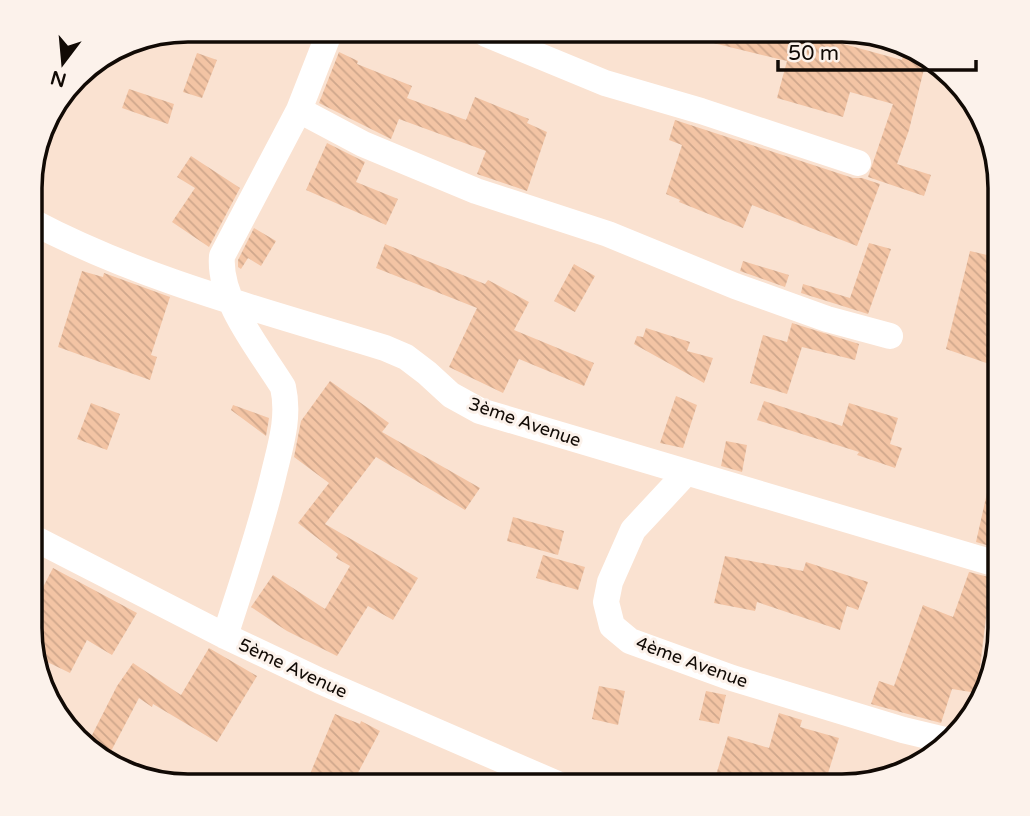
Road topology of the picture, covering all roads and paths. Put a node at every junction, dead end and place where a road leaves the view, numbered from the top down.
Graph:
1 (326, 42) edge
2 (505, 42) edge
3 (299, 110) junction
4 (858, 163) dead end
5 (42, 226) edge
6 (229, 300) junction
7 (890, 336) dead end
8 (686, 473) junction
9 (42, 542) edge
10 (988, 561) edge
11 (225, 636) junction
12 (937, 738) edge
13 (534, 774) edge

1 - 3 street
2 - 4 street
3 - 6 street
3 - 7 street
5 - 6 street, 3ème Avenue
6 - 8 street, 3ème Avenue
6 - 11 street
8 - 10 street, 3ème Avenue
8 - 12 street, 4ème Avenue
9 - 11 street, 5ème Avenue
11 - 13 street, 5ème Avenue

